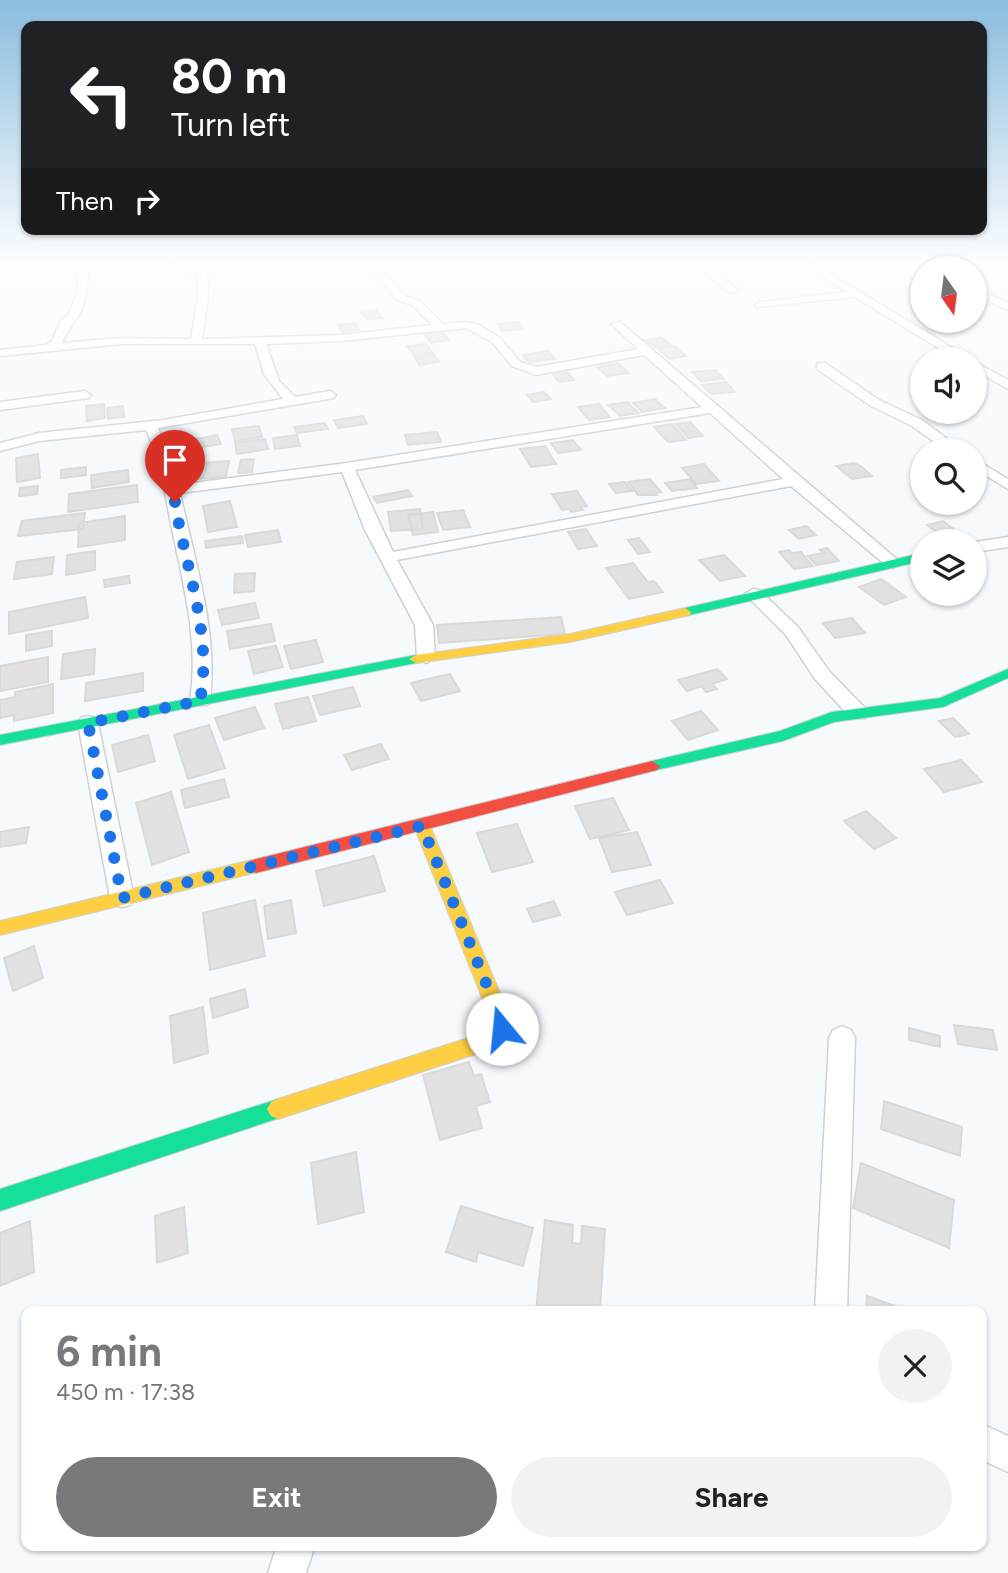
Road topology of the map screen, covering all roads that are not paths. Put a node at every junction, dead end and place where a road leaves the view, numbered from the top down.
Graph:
1 (59, 336) edge
2 (197, 336) edge
3 (354, 336) edge
4 (489, 336) edge
5 (630, 336) edge
6 (927, 336) edge
7 (327, 339) junction
8 (259, 340) junction
9 (196, 343) junction
10 (945, 347) edge
11 (48, 349) junction
12 (646, 351) junction
13 (0, 353) edge
14 (263, 354) junction
15 (821, 366) dead end
16 (987, 372) edge
17 (1008, 385) edge
18 (85, 395) dead end
19 (330, 396) dead end
20 (293, 402) junction
21 (0, 406) edge
22 (713, 409) junction
23 (150, 425) junction
24 (938, 438) edge
25 (0, 447) edge
26 (347, 467) junction
27 (987, 471) edge
28 (794, 481) junction
29 (1008, 485) edge
30 (172, 490) junction
31 (1008, 541) edge
32 (987, 545) edge
33 (389, 556) junction
34 (910, 559) edge
35 (892, 563) junction
36 (753, 594) junction
37 (426, 657) junction
38 (1008, 673) edge
39 (200, 701) junction
40 (858, 713) junction
41 (88, 723) junction
42 (0, 740) edge
43 (422, 826) junction
44 (122, 898) junction
45 (0, 928) edge
46 (842, 1038) dead end
47 (0, 1200) edge
48 (831, 1306) edge
49 (987, 1444) edge
50 (1008, 1454) edge
51 (294, 1551) edge
52 (287, 1573) edge

1 - 11 street
2 - 9 street
3 - 7 street
4 - 12 street
5 - 12 street
6 - 10 street
7 - 8 street
7 - 14 street
8 - 9 street
8 - 14 street
9 - 11 street
11 - 13 street
12 - 22 street
14 - 20 street
15 - 24 street
16 - 17 street
18 - 21 street
19 - 20 street
20 - 23 street
22 - 26 street
22 - 28 street
23 - 25 street
23 - 30 street
26 - 30 street
26 - 33 street
27 - 29 street
28 - 33 street
28 - 35 street
30 - 39 street
31 - 32 street
33 - 37 street
34 - 35 street
35 - 36 street
36 - 37 street
36 - 40 street
37 - 39 street
38 - 40 street
39 - 41 street
40 - 43 street
41 - 42 street
41 - 44 street
43 - 44 street
43 - 47 street
44 - 45 street
46 - 48 street
49 - 50 street
51 - 52 street

